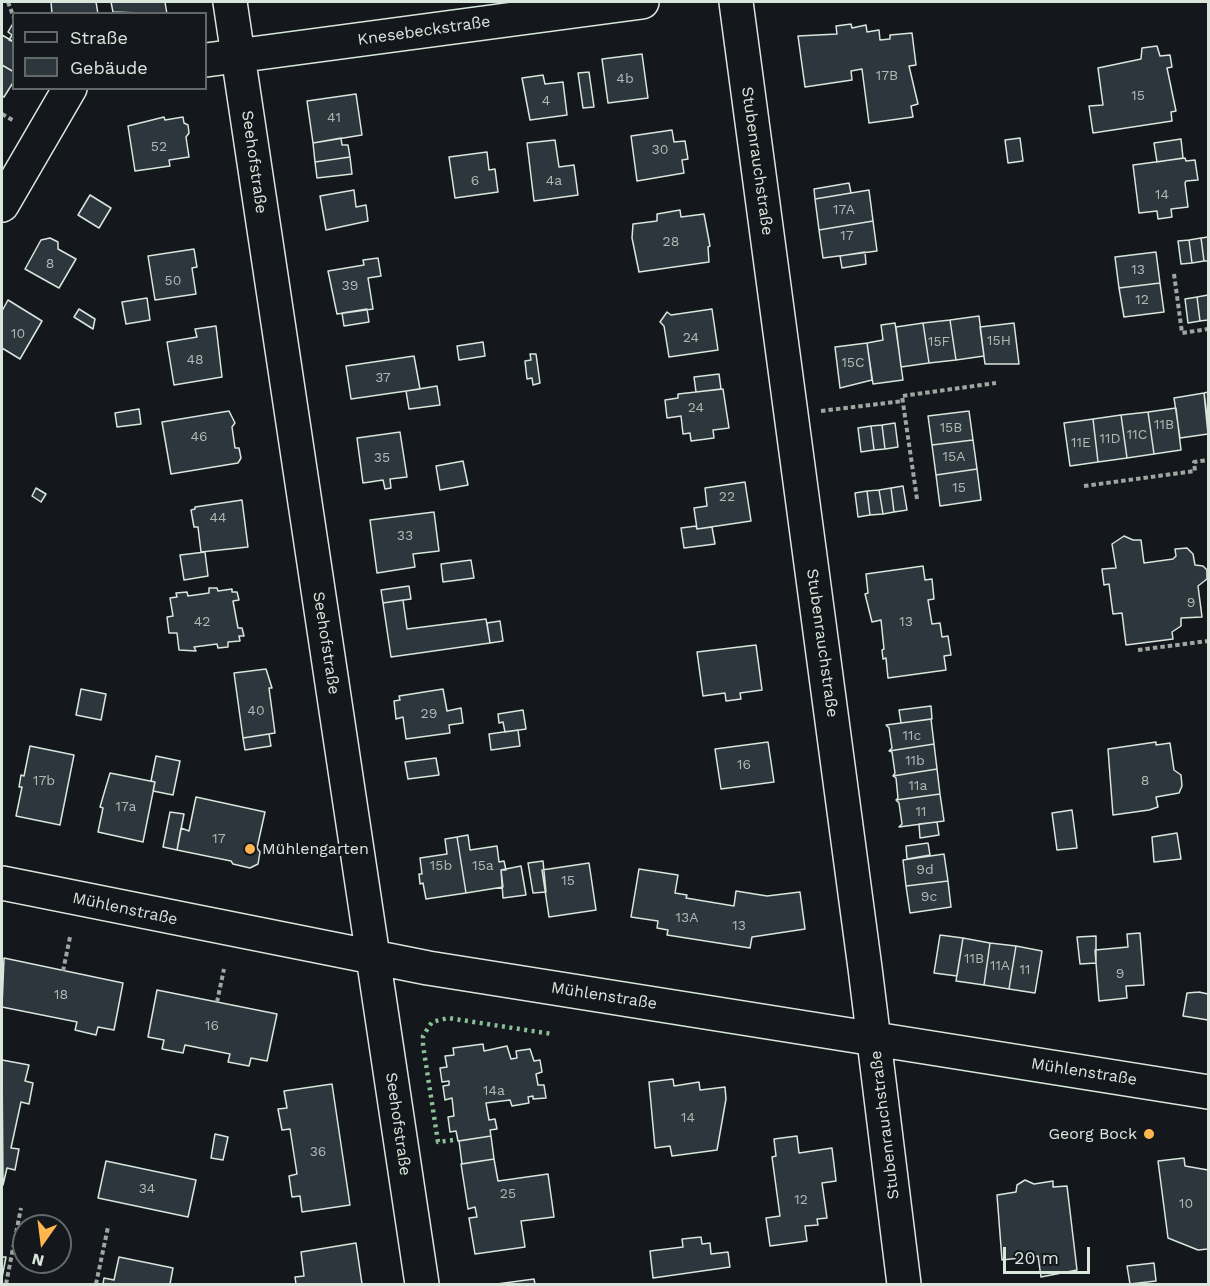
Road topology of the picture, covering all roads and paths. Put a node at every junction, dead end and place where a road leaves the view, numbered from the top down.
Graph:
1 (230, 2) edge
2 (642, 2) edge
3 (736, 2) edge
4 (238, 56) junction
5 (207, 60) edge
6 (68, 90) edge
7 (2, 114) edge
8 (23, 126) dead end
9 (2, 206) edge
10 (1174, 274) dead end
11 (1209, 329) edge
12 (996, 383) dead end
13 (903, 400) junction
14 (814, 411) dead end
15 (1209, 460) edge
16 (1084, 486) dead end
17 (917, 499) dead end
18 (1209, 641) edge
19 (1138, 650) dead end
20 (2, 884) edge
21 (70, 938) dead end
22 (374, 958) junction
23 (224, 969) dead end
24 (63, 971) dead end
25 (217, 1002) dead end
26 (874, 1038) junction
27 (1209, 1092) edge
28 (21, 1208) dead end
29 (108, 1227) dead end
30 (6, 1284) edge
31 (96, 1284) edge
32 (422, 1284) edge
33 (904, 1284) edge

1 - 4 street, Seehofstraße
2 - 4 street, Knesebeckstraße
3 - 26 street, Stubenrauchstraße
4 - 5 street, Knesebeckstraße
4 - 22 street, Seehofstraße
6 - 9 street
7 - 8 path
10 - 11 path
12 - 13 path
13 - 14 path
13 - 17 path
15 - 16 path
18 - 19 path
20 - 22 street, Mühlenstraße
21 - 24 path
22 - 26 street, Mühlenstraße
22 - 32 street, Seehofstraße
23 - 25 path
26 - 27 street, Mühlenstraße
26 - 33 street, Stubenrauchstraße
28 - 30 path
29 - 31 path

